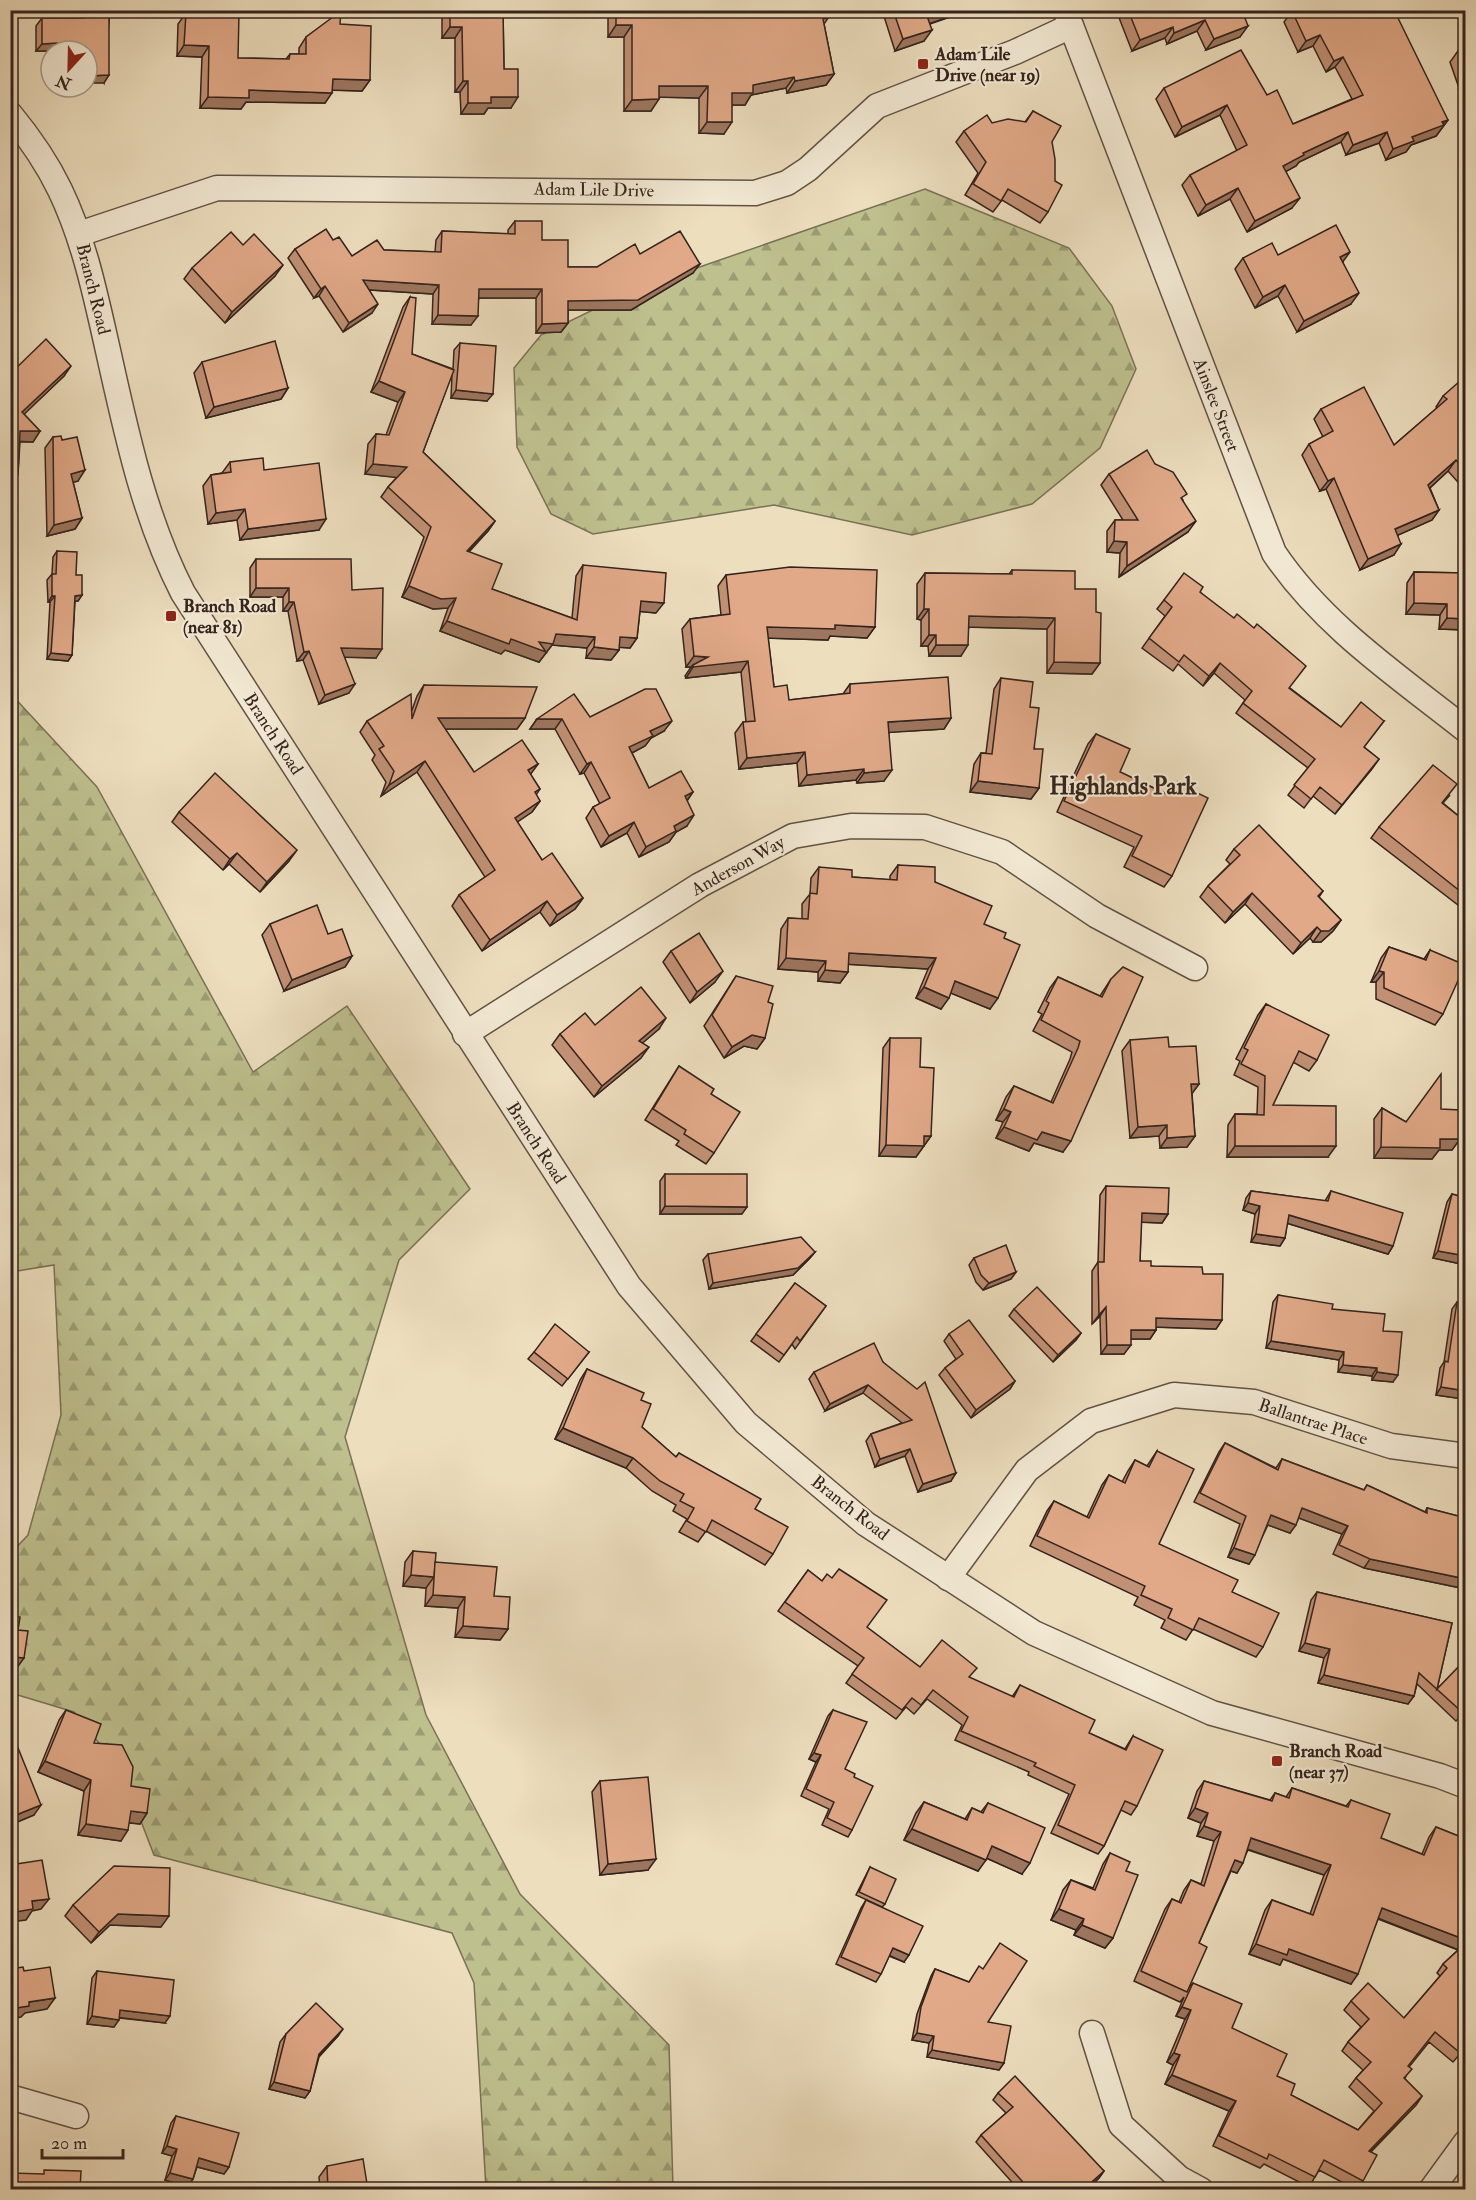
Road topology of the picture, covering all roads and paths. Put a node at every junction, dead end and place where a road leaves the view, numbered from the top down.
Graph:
1 (1068, 18) edge
2 (10, 114) edge
3 (79, 234) junction
4 (1466, 730) edge
5 (1195, 968) dead end
6 (465, 1034) junction
7 (1466, 1456) edge
8 (948, 1578) junction
9 (1466, 1786) edge
10 (1092, 2033) dead end
11 (10, 2097) edge
12 (76, 2116) dead end
13 (1466, 2142) edge
14 (1201, 2190) edge
15 (1431, 2190) edge

1 - 3 street, Adam Lile Drive
1 - 4 street, Ainslee Street
2 - 3 street, Branch Road
3 - 6 street, Branch Road
5 - 6 street, Anderson Way
6 - 8 street, Branch Road
7 - 8 street, Ballantrae Place
8 - 9 street, Branch Road
10 - 14 street
11 - 12 street
13 - 15 street

